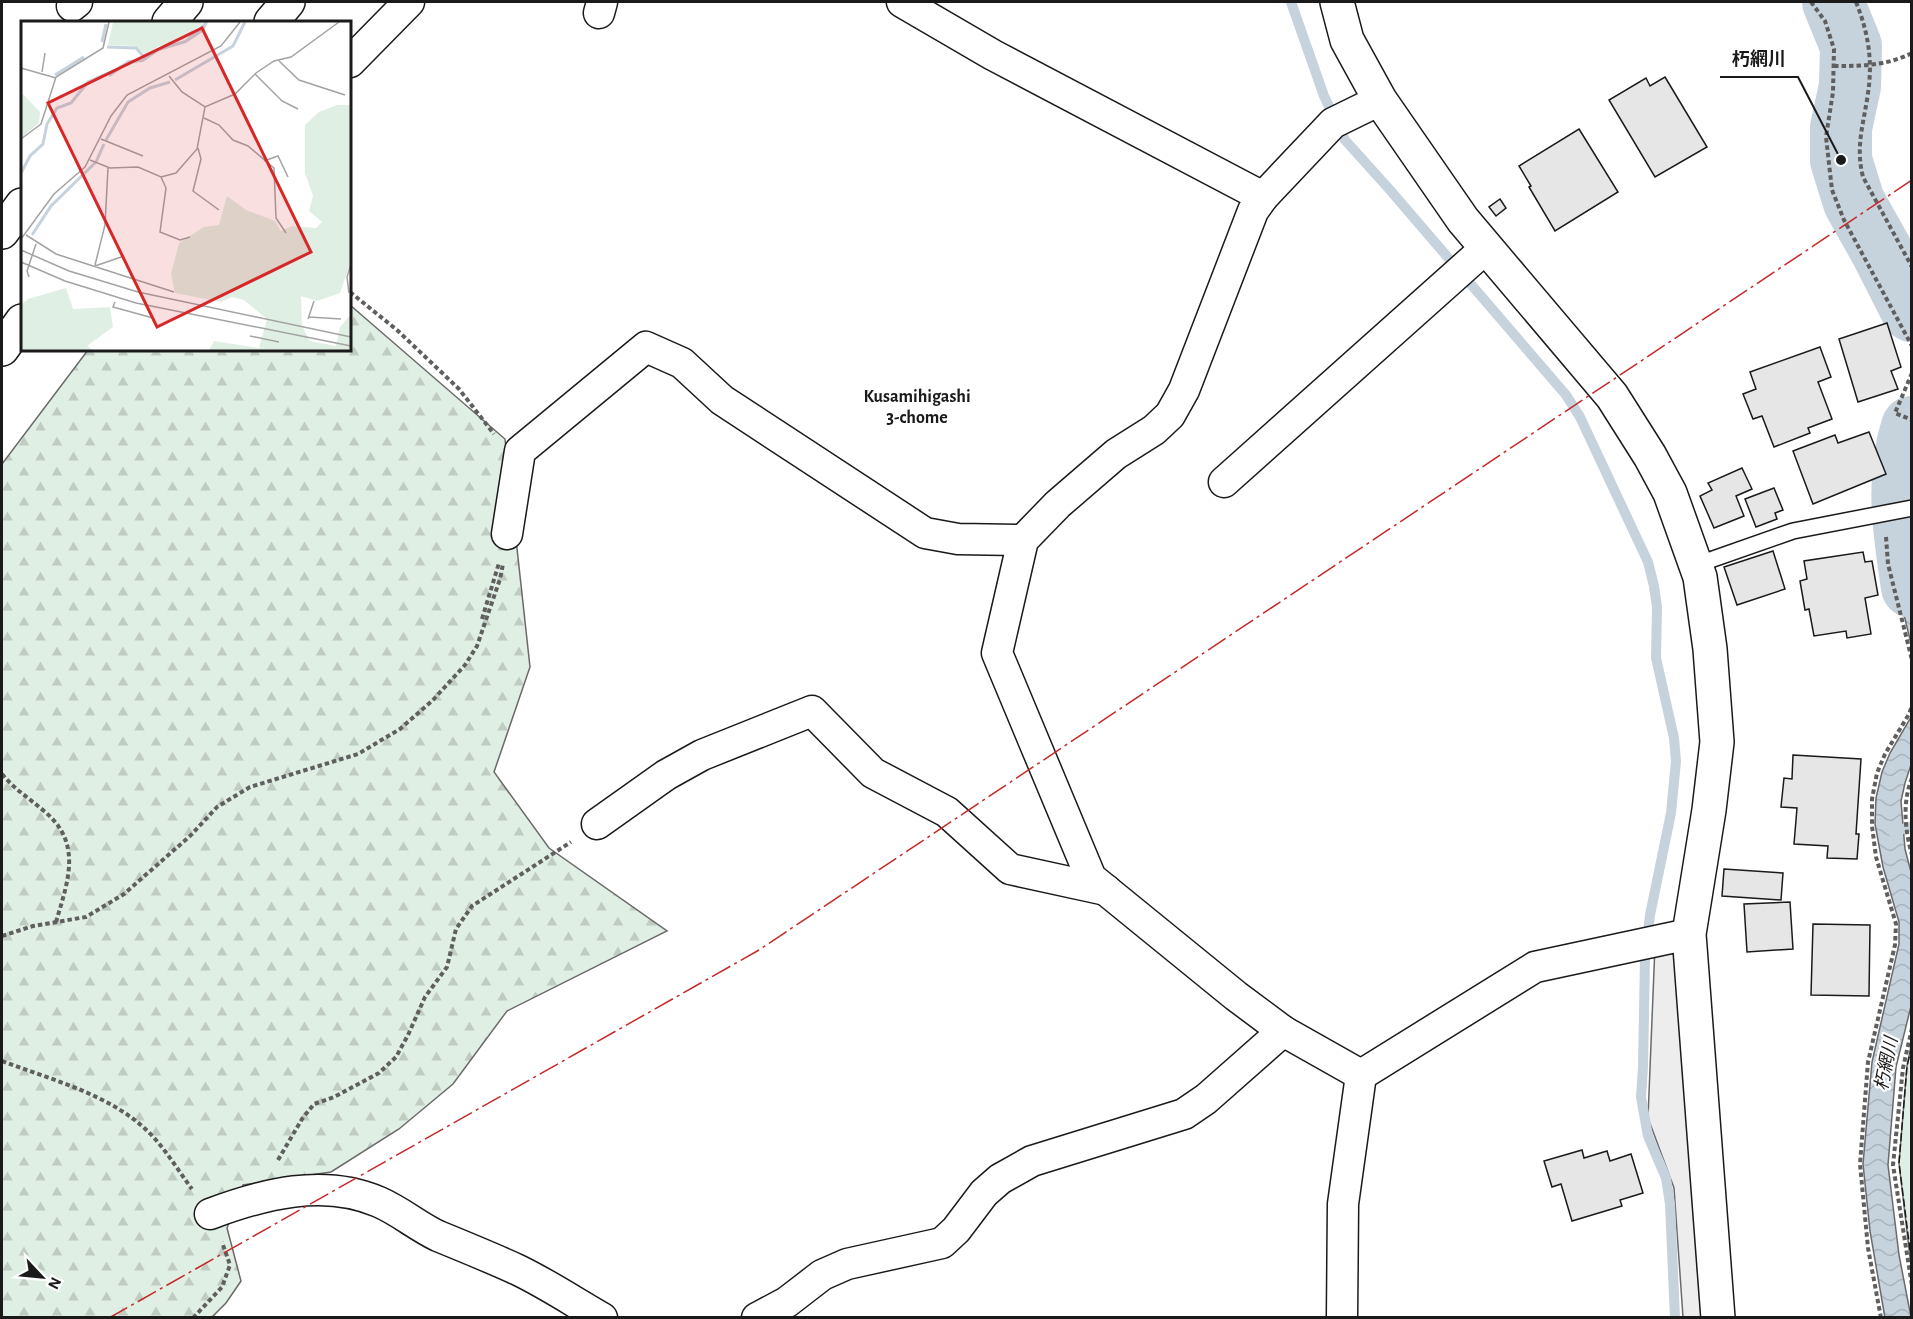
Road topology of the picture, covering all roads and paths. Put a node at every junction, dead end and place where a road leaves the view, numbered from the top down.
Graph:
1 (186, 2) edge
2 (288, 2) edge
3 (409, 2) edge
4 (902, 2) edge
5 (1337, 2) edge
6 (1811, 2) edge
7 (1856, 2) edge
8 (170, 21) edge
9 (272, 21) edge
10 (1911, 52) edge
11 (351, 61) edge
12 (1834, 66) junction
13 (1870, 66) junction
14 (1355, 112) junction
15 (1263, 197) junction
16 (21, 206) edge
17 (2, 232) edge
18 (1469, 264) junction
19 (1911, 267) edge
20 (351, 293) edge
21 (21, 322) edge
22 (1911, 346) edge
23 (2, 348) edge
24 (1911, 373) edge
25 (1911, 420) edge
26 (520, 451) junction
27 (1224, 482) dead end
28 (1911, 508) edge
29 (1884, 512) junction
30 (507, 534) junction
31 (1023, 540) junction
32 (1696, 565) junction
33 (482, 619) dead end
34 (1911, 660) edge
35 (1911, 706) edge
36 (2, 774) edge
37 (1911, 778) edge
38 (597, 824) joint
39 (1911, 855) edge
40 (1106, 890) junction
41 (56, 922) junction
42 (2, 936) edge
43 (1661, 940) junction
44 (1911, 1028) edge
45 (1283, 1031) junction
46 (2, 1061) edge
47 (1361, 1075) junction
48 (243, 1201) junction
49 (210, 1214) junction
50 (1911, 1286) edge
51 (791, 1310) edge
52 (193, 1317) edge
53 (602, 1317) edge
54 (757, 1317) edge
55 (1342, 1317) edge
56 (1718, 1317) edge
57 (1881, 1317) edge

1 - 8 main road
2 - 9 main road
3 - 11 street
4 - 15 street
5 - 14 main road
6 - 12 path
7 - 13 path
10 - 13 path
12 - 13 path
12 - 22 path
13 - 19 path
14 - 15 street
14 - 18 main road
15 - 31 street
16 - 17 main road
18 - 27 street
18 - 32 main road
20 - 26 path
21 - 23 main road
24 - 25 path
26 - 30 street
26 - 31 street
28 - 29 lane
29 - 32 lane
29 - 34 path
30 - 33 path
30 - 41 path
31 - 40 street
32 - 43 main road
35 - 57 path
36 - 41 path
37 - 39 path
38 - 40 street
38 - 48 path
40 - 45 street
41 - 42 path
43 - 47 street
43 - 56 main road
44 - 50 path
45 - 47 street
45 - 51 street
46 - 49 path
47 - 55 street
48 - 49 street
48 - 53 street
49 - 52 path
51 - 54 street

